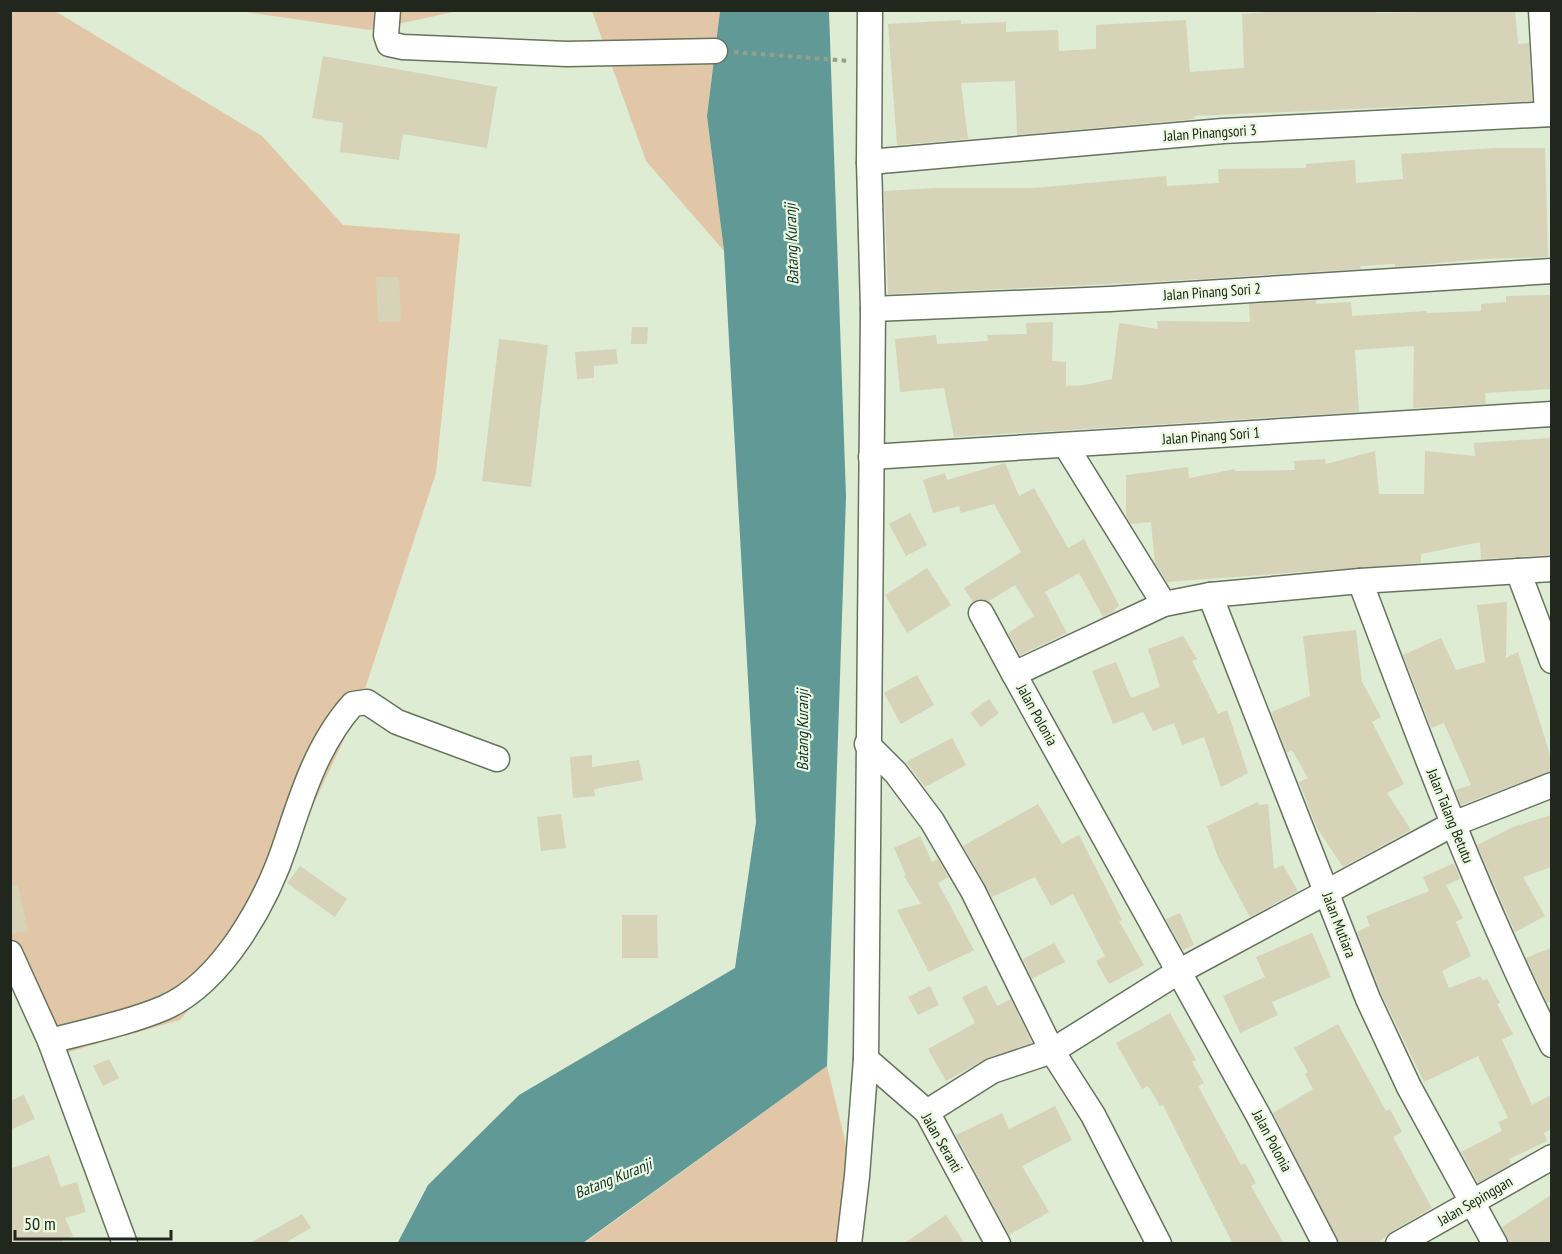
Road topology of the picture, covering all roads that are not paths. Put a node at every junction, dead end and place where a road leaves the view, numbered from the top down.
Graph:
1 (388, 10) edge
2 (870, 10) edge
3 (1541, 10) edge
4 (715, 51) road end
5 (1549, 114) edge
6 (869, 162) junction
7 (1551, 271) edge
8 (873, 309) junction
9 (1551, 414) edge
10 (1066, 446) junction
11 (871, 457) junction
12 (1551, 569) edge
13 (1518, 571) junction
14 (1360, 581) junction
15 (1210, 595) junction
16 (1164, 604) junction
17 (981, 613) dead end
18 (1551, 660) edge
19 (1014, 674) junction
20 (867, 744) junction
21 (497, 759) dead end
22 (1551, 785) edge
23 (1453, 824) junction
24 (1327, 893) junction
25 (10, 953) edge
26 (1178, 972) junction
27 (50, 1041) junction
28 (1551, 1046) edge
29 (1052, 1051) junction
30 (866, 1059) junction
31 (927, 1112) junction
32 (1551, 1156) edge
33 (1473, 1203) junction
34 (125, 1244) edge
35 (849, 1244) edge
36 (998, 1244) edge
37 (1160, 1244) edge
38 (1325, 1244) edge
39 (1398, 1244) edge
40 (1495, 1244) edge

1 - 4 street
2 - 6 street
3 - 5 street
5 - 6 street, Jalan Pinangsori 3
6 - 8 street
7 - 8 street, Jalan Pinang Sori 2
8 - 11 street
9 - 10 street, Jalan Pinang Sori 1
10 - 11 street, Jalan Pinang Sori 1
10 - 16 street
11 - 20 street
12 - 13 street, Jalan Polonia
13 - 14 street, Jalan Polonia
13 - 18 street
14 - 15 street, Jalan Polonia
14 - 23 street, Jalan Talang Betutu
15 - 16 street, Jalan Polonia
15 - 24 street, Jalan Mutiara
16 - 19 street, Jalan Polonia
17 - 19 street
19 - 26 street, Jalan Polonia
20 - 29 street
20 - 30 street
21 - 27 street
22 - 23 street
23 - 24 street
23 - 28 street, Jalan Talang Betutu
24 - 26 street
24 - 33 street, Jalan Mutiara
25 - 27 street
26 - 29 street
26 - 38 street, Jalan Polonia
27 - 34 street
29 - 31 street
29 - 37 street
30 - 31 street, Jalan Seranti
30 - 35 street
31 - 36 street, Jalan Seranti
32 - 33 street, Jalan Sepinggan
33 - 39 street, Jalan Sepinggan
33 - 40 street, Jalan Mutiara

